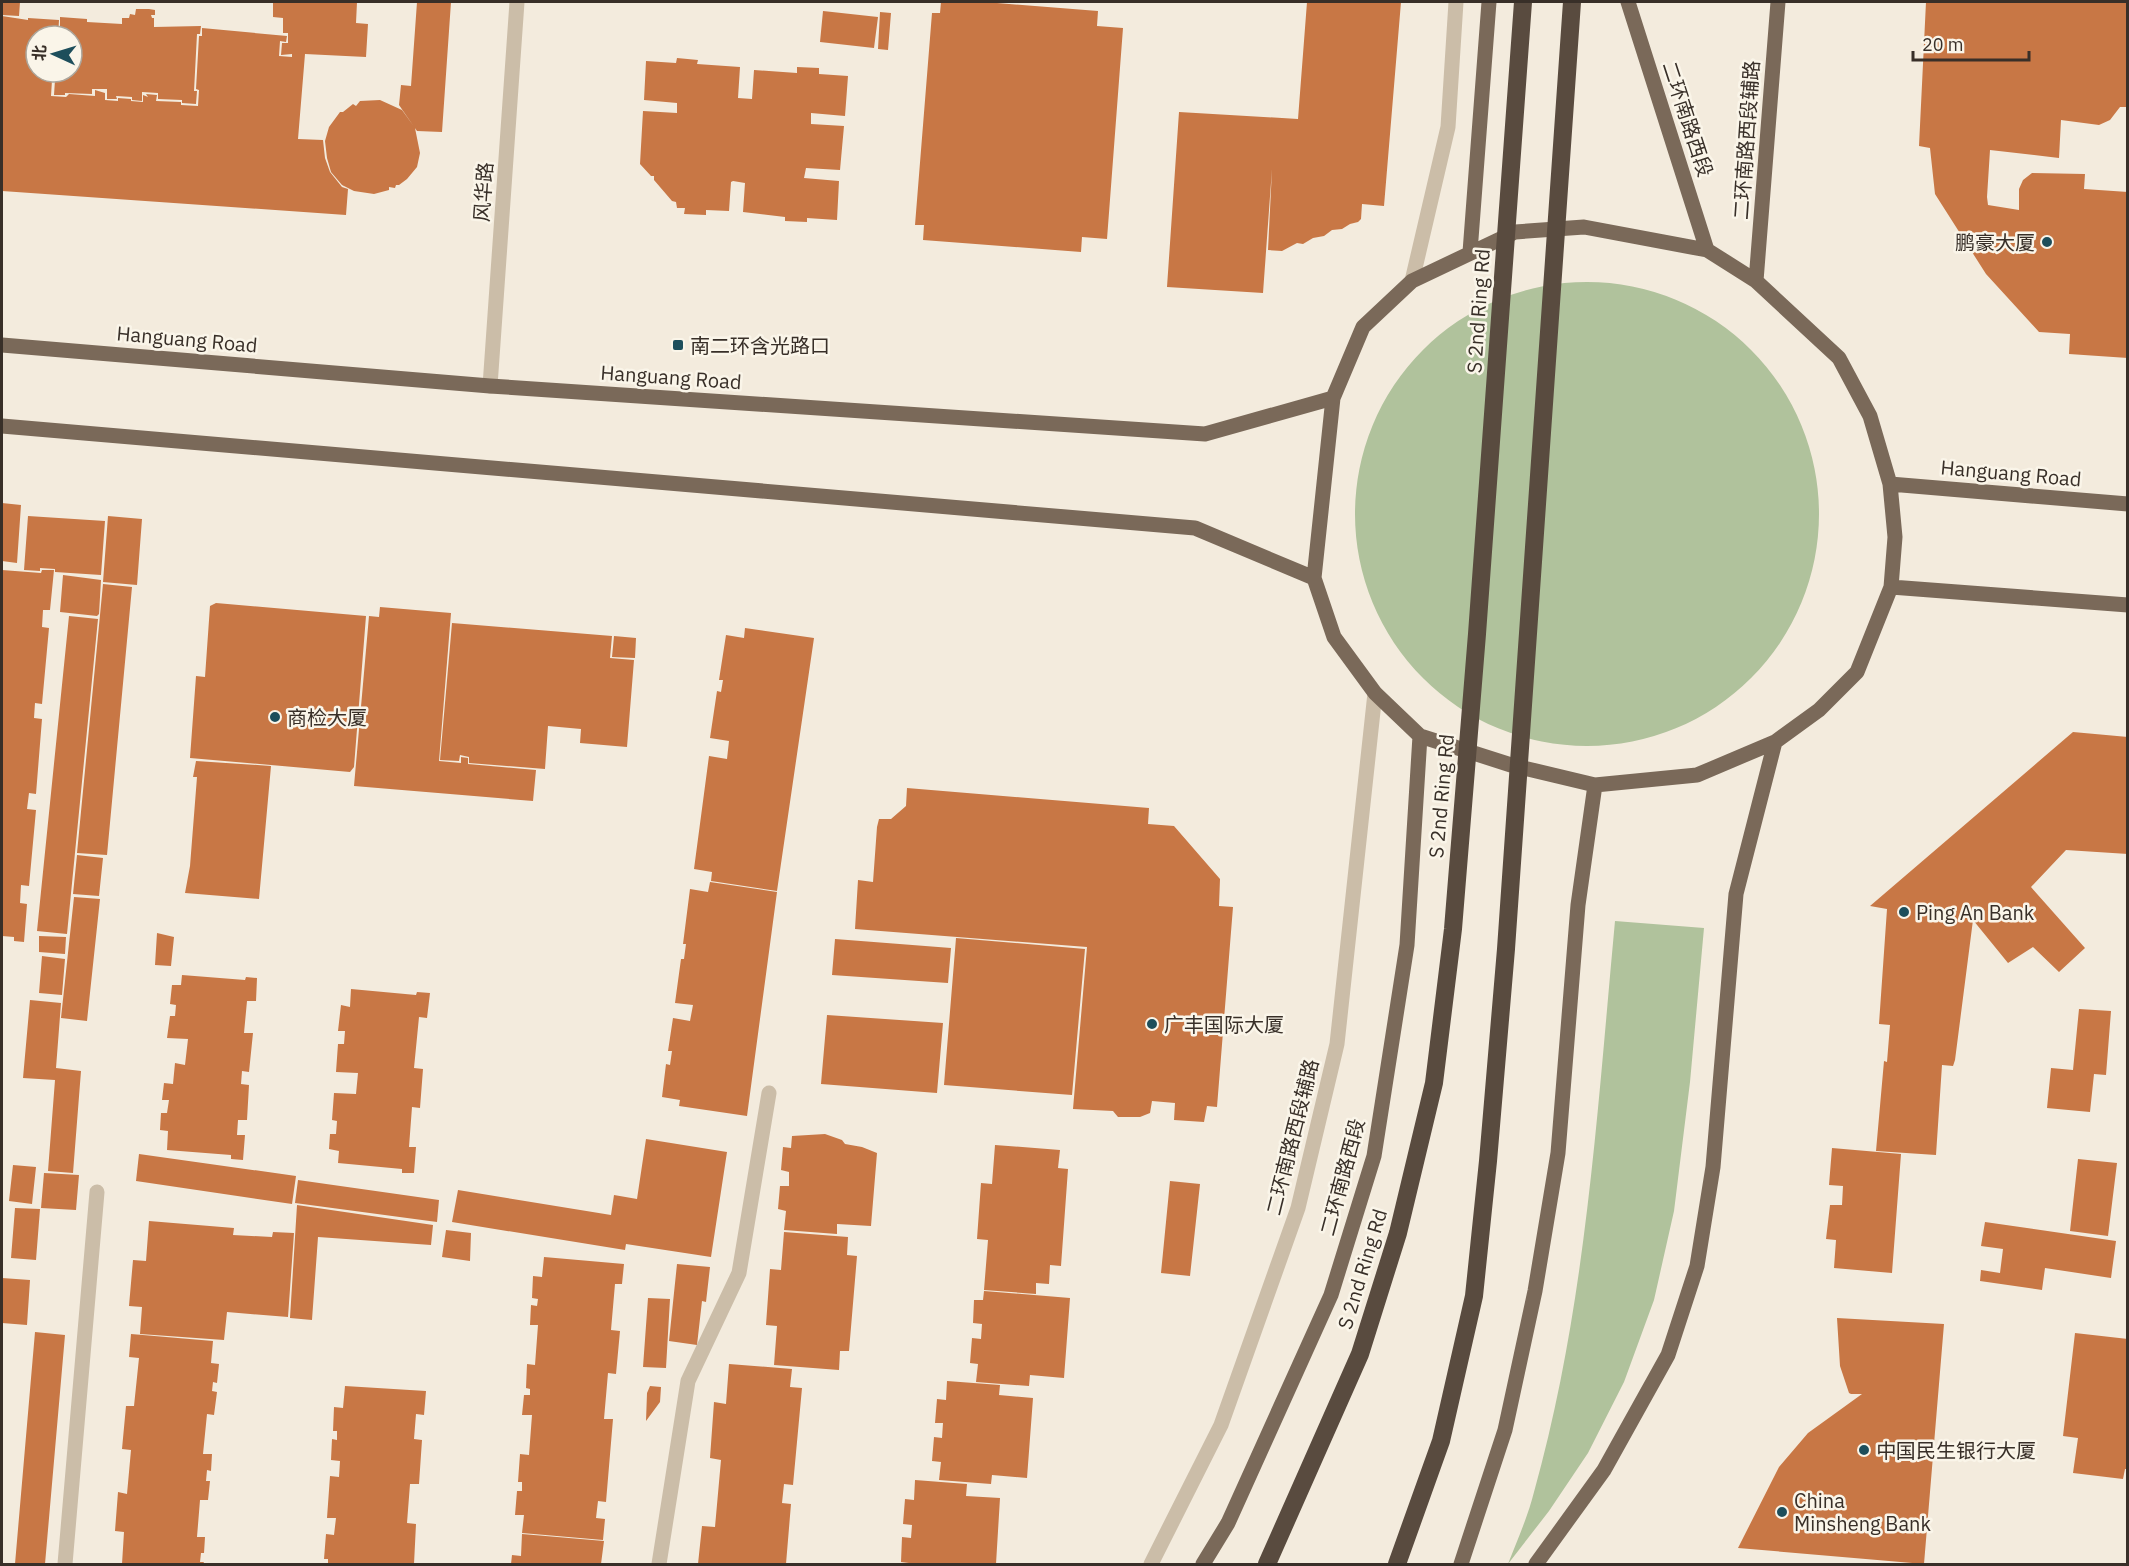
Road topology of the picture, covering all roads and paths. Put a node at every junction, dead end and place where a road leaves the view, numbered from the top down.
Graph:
1 (517, 2) edge
2 (1456, 2) edge
3 (1489, 2) edge
4 (1523, 2) edge
5 (1572, 2) edge
6 (1628, 2) edge
7 (1778, 2) edge
8 (1707, 250) junction
9 (1470, 252) junction
10 (1412, 281) junction
11 (1756, 281) junction
12 (2, 345) edge
13 (490, 386) junction
14 (1333, 398) junction
15 (2, 426) edge
16 (1890, 484) junction
17 (2127, 504) edge
18 (1314, 578) junction
19 (1891, 587) junction
20 (2127, 604) edge
21 (1375, 693) junction
22 (1420, 736) junction
23 (1775, 742) junction
24 (1595, 785) junction
25 (768, 1093) dead end
26 (97, 1192) dead end
27 (65, 1564) edge
28 (659, 1564) edge
29 (1151, 1564) edge
30 (1203, 1564) edge
31 (1267, 1564) edge
32 (1397, 1564) edge
33 (1461, 1564) edge
34 (1536, 1564) edge

1 - 13 street, 风华路
2 - 10 street
3 - 9 main road
4 - 31 highway, S 2nd Ring Rd, bridge
5 - 32 highway, bridge
6 - 8 main road, 二环南路西段
7 - 11 main road, 二环南路西段辅路
8 - 9 main road
8 - 11 main road
9 - 10 main road
10 - 14 main road
11 - 16 main road
12 - 13 main road, Hanguang Road
13 - 14 main road, Hanguang Road
14 - 18 main road
15 - 18 main road
16 - 17 main road, Hanguang Road
16 - 19 main road
18 - 21 main road
19 - 20 main road
19 - 23 main road
21 - 22 main road
21 - 29 street, 二环南路西段辅路
22 - 24 main road
22 - 30 main road, 二环南路西段
23 - 24 main road
23 - 34 main road
24 - 33 main road
25 - 28 street
26 - 27 street

